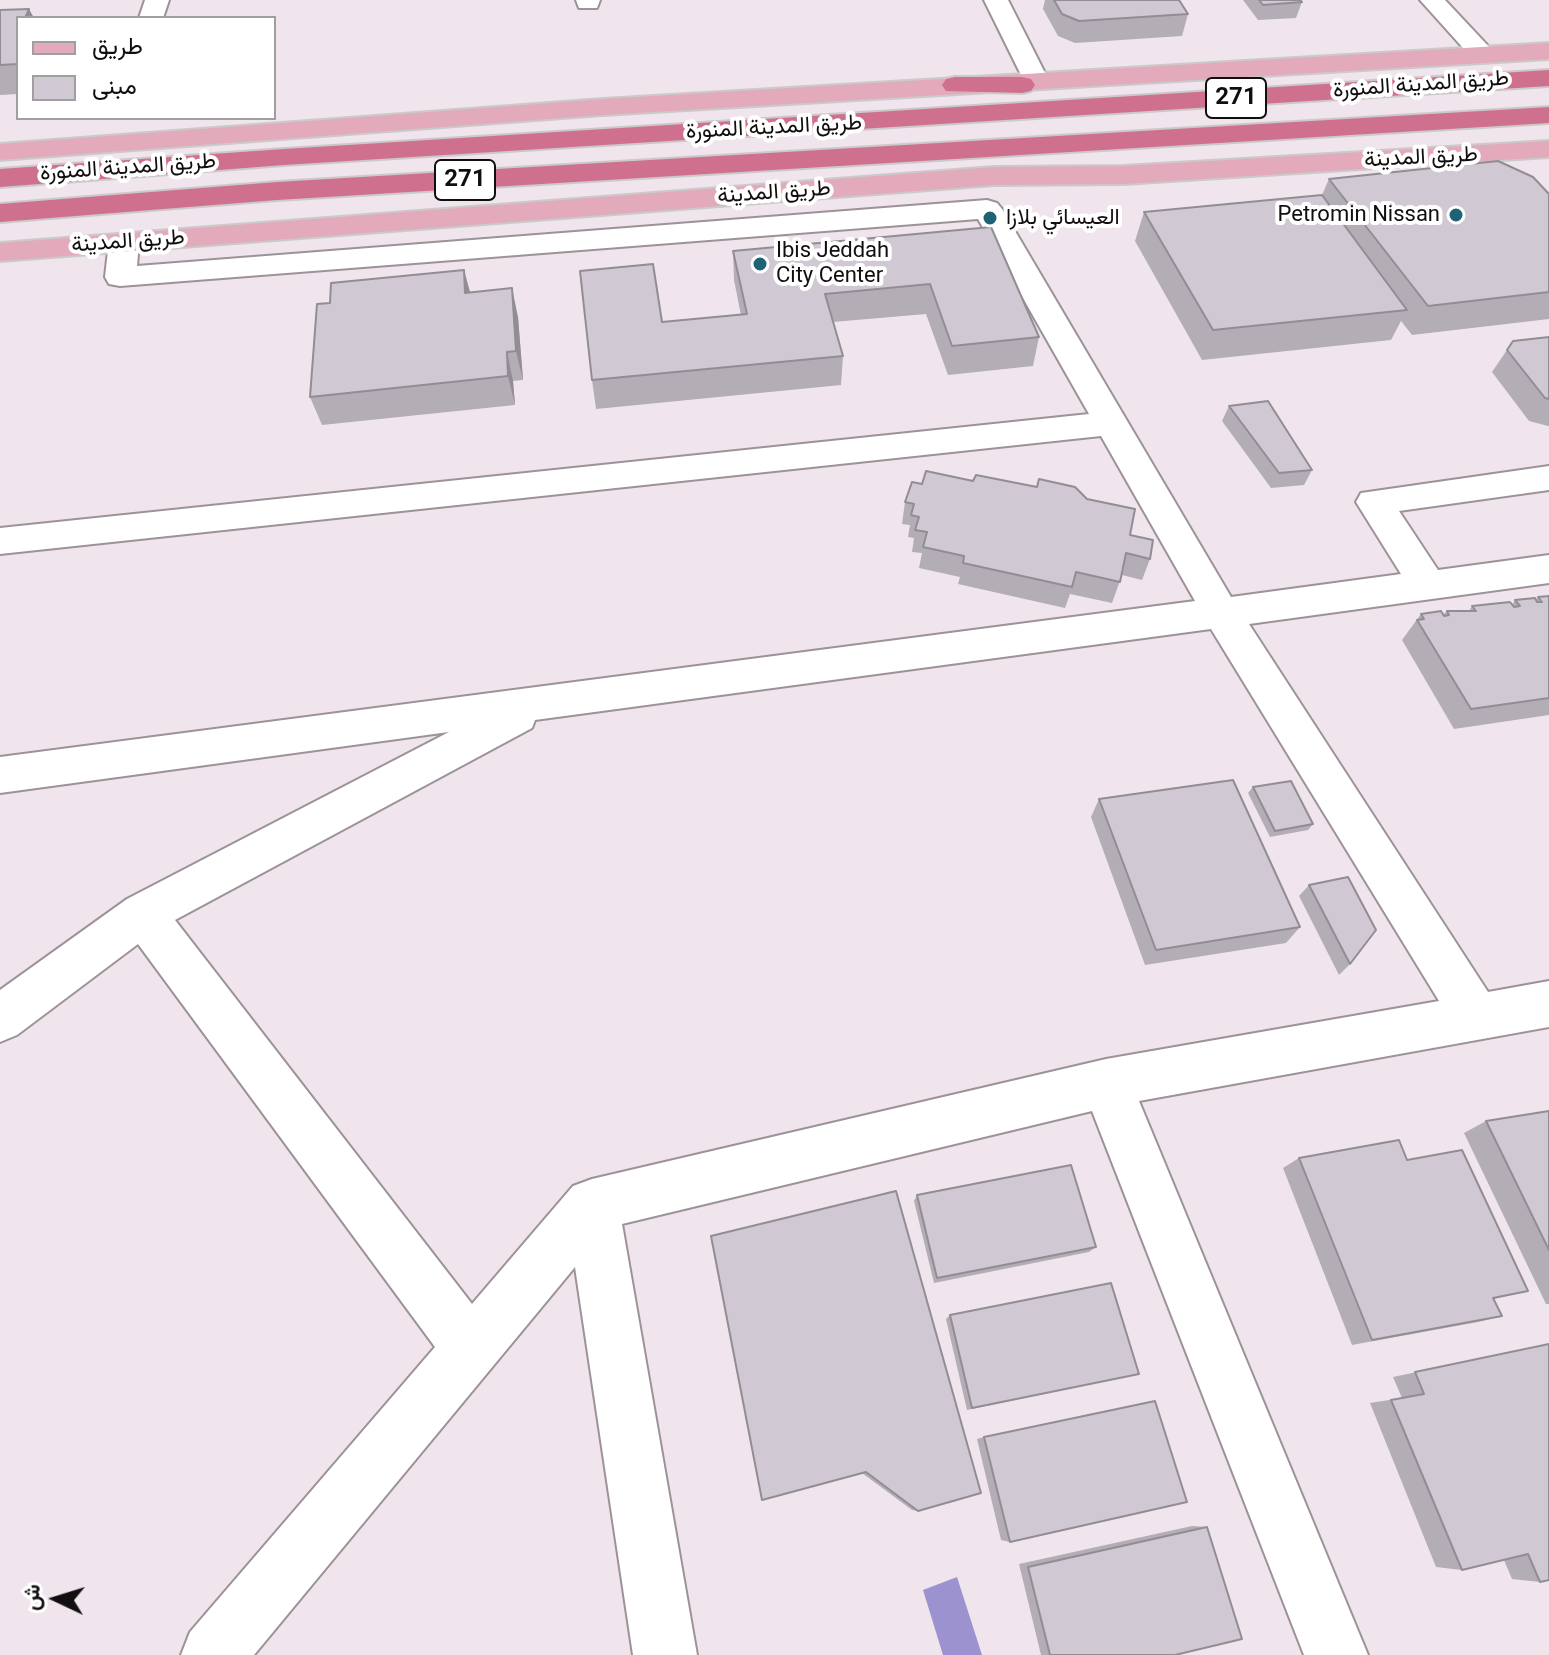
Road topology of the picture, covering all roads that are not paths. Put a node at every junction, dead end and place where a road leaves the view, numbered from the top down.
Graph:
1 (996, 0) edge
2 (1432, 0) edge
3 (1549, 51) edge
4 (1482, 54) junction
5 (1549, 78) edge
6 (1035, 79) junction
7 (1437, 83) junction
8 (955, 85) junction
9 (1549, 115) edge
10 (1549, 124) edge
11 (1549, 149) edge
12 (0, 152) edge
13 (994, 176) junction
14 (0, 178) edge
15 (0, 213) edge
16 (124, 242) junction
17 (0, 252) edge
18 (1111, 423) junction
19 (1549, 478) edge
20 (0, 541) edge
21 (1549, 569) edge
22 (1428, 585) junction
23 (1220, 611) junction
24 (544, 702) junction
25 (0, 775) edge
26 (143, 914) junction
27 (1549, 1004) edge
28 (1476, 1017) junction
29 (0, 1019) edge
30 (1106, 1083) junction
31 (592, 1205) junction
32 (471, 1349) junction
33 (213, 1655) edge
34 (665, 1655) edge
35 (1336, 1655) edge

1 - 6 street
2 - 4 street
3 - 4 main road
4 - 6 main road
5 - 7 highway, طريق المدينة المنورة / 271
6 - 8 main road
7 - 8 highway
7 - 14 highway, طريق المدينة المنورة / 271
8 - 12 main road
9 - 15 highway, طريق المدينة المنورة / 271
10 - 13 highway
11 - 13 main road, طريق المدينة
13 - 16 main road, طريق المدينة
16 - 17 main road, طريق المدينة
16 - 18 street
18 - 20 street
18 - 23 street
19 - 22 street
21 - 22 street
22 - 23 street
23 - 24 street
23 - 28 street
24 - 25 street
24 - 26 street
26 - 29 street
26 - 32 street
27 - 28 street
28 - 30 street
30 - 31 street
30 - 35 street
31 - 32 street
31 - 34 street
32 - 33 street

